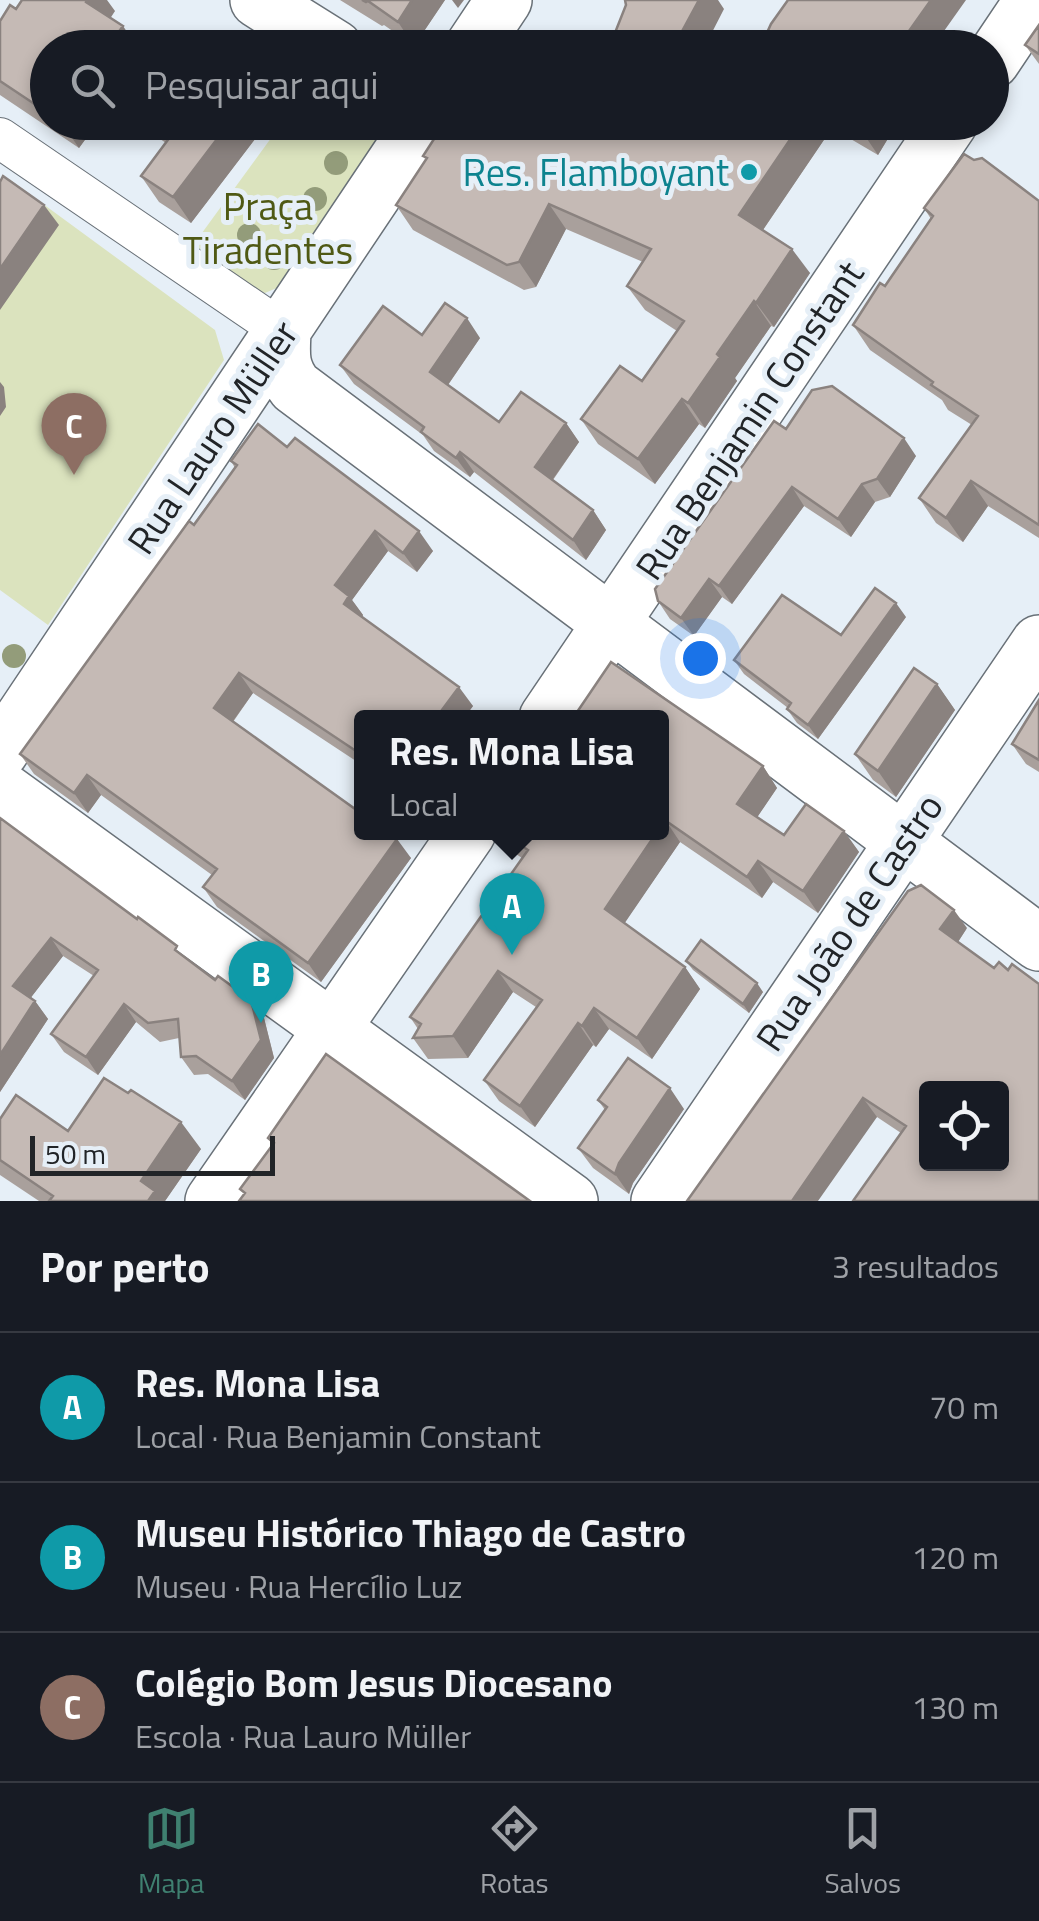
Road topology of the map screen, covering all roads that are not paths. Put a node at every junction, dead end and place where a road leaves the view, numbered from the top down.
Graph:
1 (258, 0) edge
2 (504, 0) edge
3 (1032, 0) edge
4 (306, 30) edge
5 (484, 30) edge
6 (1009, 35) edge
7 (0, 138) edge
8 (410, 140) edge
9 (938, 140) edge
10 (283, 331) junction
11 (612, 624) junction
12 (1039, 643) edge
13 (552, 710) edge
14 (0, 752) edge
15 (0, 788) edge
16 (462, 840) edge
17 (904, 842) junction
18 (1039, 944) edge
19 (332, 1029) junction
20 (213, 1201) edge
21 (570, 1201) edge
22 (659, 1201) edge

1 - 4 street
2 - 5 street
3 - 6 street
7 - 10 street
8 - 10 street, Rua Lauro Müller
9 - 11 street, Rua Benjamin Constant
10 - 11 street
10 - 14 street, Rua Lauro Müller
11 - 13 street, Rua Benjamin Constant
11 - 17 street
12 - 17 street, Rua João de Castro
15 - 19 street
16 - 19 street
17 - 18 street
17 - 22 street, Rua João de Castro
19 - 20 street
19 - 21 street

